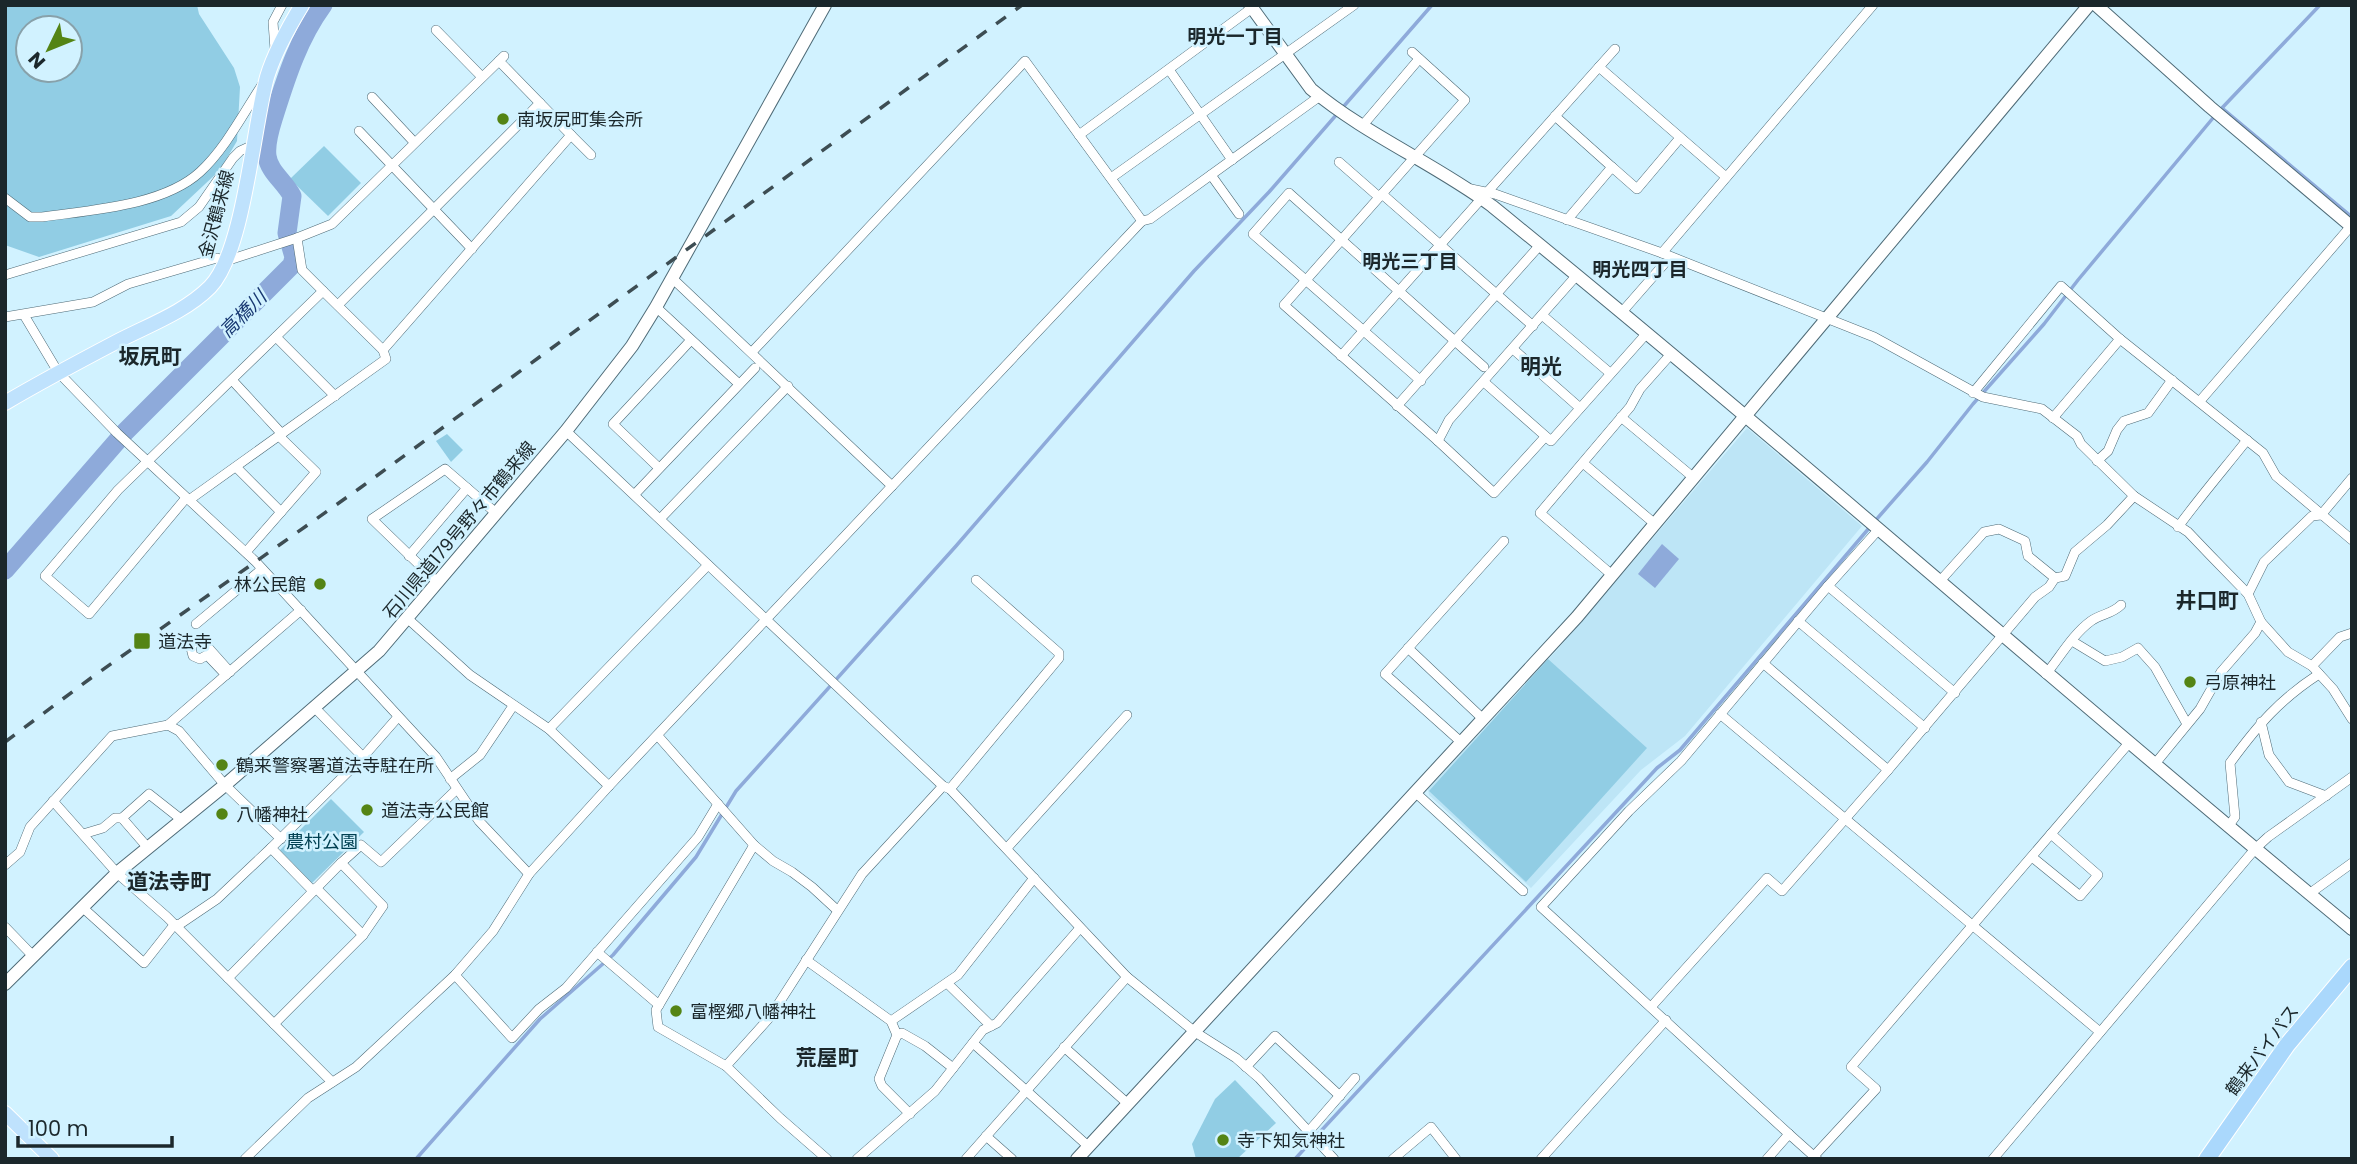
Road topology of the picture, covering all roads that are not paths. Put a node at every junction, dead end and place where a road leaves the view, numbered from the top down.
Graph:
1 (282, 5) edge
2 (302, 5) edge
3 (825, 5) edge
4 (1354, 5) edge
5 (1873, 5) edge
6 (2089, 5) edge
7 (2096, 5) edge
8 (1251, 7) edge
9 (436, 30) dead end
10 (1615, 49) dead end
11 (275, 54) junction
12 (1286, 54) junction
13 (1599, 67) junction
14 (1170, 71) junction
15 (482, 77) junction
16 (267, 78) junction
17 (1320, 96) junction
18 (372, 97) dead end
19 (540, 103) junction
20 (1200, 114) junction
21 (1555, 116) junction
22 (1363, 125) junction
23 (359, 131) dead end
24 (571, 135) junction
25 (1079, 135) junction
26 (1681, 138) junction
27 (414, 142) junction
28 (253, 145) junction
29 (591, 155) dead end
30 (1414, 157) junction
31 (1232, 160) junction
32 (1339, 162) dead end
33 (391, 164) junction
34 (1612, 167) junction
35 (1211, 175) junction
36 (1726, 177) junction
37 (1111, 178) junction
38 (1381, 195) junction
39 (1484, 195) junction
40 (5, 198) edge
41 (433, 209) junction
42 (1239, 214) dead end
43 (1567, 220) junction
44 (1142, 221) junction
45 (2351, 226) edge
46 (292, 240) junction
47 (1342, 240) junction
48 (1440, 243) junction
49 (1540, 245) junction
50 (472, 249) junction
51 (1662, 253) junction
52 (226, 261) junction
53 (1664, 264) dead end
54 (5, 275) edge
55 (1577, 275) junction
56 (672, 278) junction
57 (1306, 281) junction
58 (323, 290) junction
59 (1398, 291) junction
60 (1497, 294) junction
61 (338, 305) junction
62 (656, 307) junction
63 (1622, 312) junction
64 (24, 315) junction
65 (1542, 315) junction
66 (5, 317) edge
67 (1826, 318) junction
68 (1533, 326) junction
69 (1363, 330) junction
70 (1647, 333) junction
71 (276, 337) junction
72 (2120, 339) junction
73 (691, 340) junction
74 (1456, 342) junction
75 (1513, 349) junction
76 (383, 350) junction
77 (752, 352) junction
78 (1671, 354) junction
79 (1341, 356) junction
80 (1484, 367) dead end
81 (755, 369) dead end
82 (58, 372) junction
83 (1610, 373) junction
84 (232, 380) junction
85 (2172, 380) junction
86 (1421, 381) junction
87 (1484, 382) junction
88 (739, 384) junction
89 (788, 386) junction
90 (1978, 395) junction
91 (335, 396) junction
92 (2200, 401) junction
93 (5, 403) edge
94 (1397, 406) junction
95 (1580, 408) junction
96 (1745, 416) junction
97 (1621, 417) junction
98 (2053, 418) junction
99 (566, 431) junction
100 (281, 435) junction
101 (1545, 437) junction
102 (2247, 440) junction
103 (1438, 441) junction
104 (147, 461) junction
105 (2097, 461) junction
106 (1583, 463) junction
107 (236, 467) junction
108 (659, 468) junction
109 (1694, 478) junction
110 (2352, 478) edge
111 (892, 485) junction
112 (467, 488) junction
113 (635, 494) junction
114 (2134, 496) junction
115 (187, 499) junction
116 (281, 512) junction
117 (496, 513) junction
118 (2321, 515) junction
119 (660, 519) junction
120 (1655, 524) junction
121 (1875, 525) junction
122 (2178, 527) junction
123 (2352, 540) edge
124 (1504, 541) dead end
125 (246, 552) junction
126 (410, 556) junction
127 (709, 565) junction
128 (262, 569) junction
129 (1612, 575) junction
130 (2055, 578) junction
131 (976, 580) dead end
132 (1940, 581) junction
133 (437, 582) junction
134 (1828, 586) junction
135 (2248, 594) junction
136 (2121, 605) dead end
137 (301, 610) junction
138 (407, 618) junction
139 (766, 618) junction
140 (1798, 621) junction
141 (2261, 622) junction
142 (196, 624) dead end
143 (2352, 633) edge
144 (2002, 635) junction
145 (2072, 641) junction
146 (1409, 648) junction
147 (1763, 663) junction
148 (2312, 666) junction
149 (358, 672) junction
150 (2046, 674) junction
151 (2319, 674) junction
152 (1955, 693) junction
153 (513, 706) junction
154 (316, 709) junction
155 (1720, 714) junction
156 (1126, 715) dead end
157 (398, 718) junction
158 (1482, 718) junction
159 (2352, 719) edge
160 (2261, 722) junction
161 (2187, 724) junction
162 (168, 725) junction
163 (1925, 728) junction
164 (549, 729) junction
165 (658, 736) junction
166 (1461, 742) junction
167 (2129, 743) junction
168 (363, 757) junction
169 (2154, 765) junction
170 (1888, 770) junction
171 (2352, 777) edge
172 (450, 779) junction
173 (225, 785) junction
174 (609, 786) junction
175 (946, 788) junction
176 (457, 789) junction
177 (1416, 793) junction
178 (2326, 796) junction
179 (53, 801) junction
180 (722, 809) junction
181 (122, 818) junction
182 (182, 820) junction
183 (1846, 820) junction
184 (2228, 827) junction
185 (83, 834) junction
186 (2051, 834) junction
187 (281, 839) junction
188 (754, 845) junction
189 (148, 848) junction
190 (271, 848) junction
191 (1007, 848) junction
192 (2255, 849) junction
193 (2032, 857) junction
194 (341, 863) junction
195 (2352, 863) edge
196 (5, 865) edge
197 (117, 873) junction
198 (529, 874) junction
199 (1034, 878) junction
200 (314, 890) junction
201 (1523, 891) dead end
202 (2309, 894) junction
203 (82, 907) junction
204 (837, 910) junction
205 (174, 925) junction
206 (5, 927) edge
207 (1973, 927) junction
208 (1080, 928) junction
209 (2352, 929) edge
210 (363, 935) junction
211 (597, 952) junction
212 (33, 956) junction
213 (806, 960) junction
214 (2352, 967) edge
215 (455, 975) junction
216 (1128, 977) junction
217 (228, 978) junction
218 (947, 983) junction
219 (5, 984) edge
220 (659, 1005) junction
221 (1651, 1007) junction
222 (1665, 1020) junction
223 (891, 1021) junction
224 (274, 1024) junction
225 (991, 1026) junction
226 (1195, 1032) junction
227 (2100, 1032) junction
228 (897, 1035) junction
229 (972, 1043) junction
230 (1064, 1047) junction
231 (726, 1066) junction
232 (1246, 1067) junction
233 (953, 1068) junction
234 (1355, 1078) dead end
235 (332, 1082) junction
236 (1025, 1091) junction
237 (1340, 1096) junction
238 (1127, 1103) junction
239 (5, 1113) edge
240 (910, 1114) junction
241 (1309, 1131) junction
242 (1790, 1134) junction
243 (986, 1136) junction
244 (1088, 1146) junction
245 (1816, 1157) edge
246 (52, 1159) edge
247 (245, 1159) edge
248 (827, 1159) edge
249 (857, 1159) edge
250 (966, 1159) edge
251 (1012, 1159) edge
252 (1077, 1159) edge
253 (1334, 1159) edge
254 (1394, 1159) edge
255 (1456, 1159) edge
256 (1541, 1159) edge
257 (1768, 1159) edge
258 (1993, 1159) edge
259 (2207, 1159) edge

1 - 11 street
2 - 11 main road, 金沢鶴来線
3 - 56 street, 石川県道179号野々市鶴来線
4 - 12 street
5 - 36 street
6 - 67 street
7 - 45 street
8 - 12 street
8 - 14 street
9 - 15 street
10 - 13 street
11 - 16 main road, 金沢鶴来線
12 - 17 street
12 - 20 street
13 - 21 street
13 - 26 street
14 - 20 street
14 - 25 street
15 - 19 street
15 - 27 street
16 - 28 main road, 金沢鶴来線
16 - 40 street
17 - 22 street
17 - 31 street
18 - 27 street
19 - 24 street
19 - 41 street
20 - 31 street
20 - 37 street
21 - 34 street
21 - 39 street
22 - 30 street
22 - 30 street
23 - 33 street
24 - 29 street
24 - 50 street
25 - 37 street
25 - 77 street
26 - 34 street
26 - 36 street
27 - 33 street
28 - 52 main road, 金沢鶴来線
28 - 54 street
30 - 38 street
30 - 39 street
31 - 35 street
32 - 38 street
33 - 41 street
33 - 46 street
34 - 43 street
35 - 42 street
35 - 44 street
36 - 51 street
37 - 44 street
38 - 47 street
38 - 48 street
39 - 43 street
39 - 48 street
39 - 49 street
41 - 50 street
41 - 61 street
43 - 51 street
44 - 111 street
45 - 92 street
46 - 52 street
46 - 58 street
47 - 57 street
47 - 57 street
47 - 59 street
48 - 59 street
48 - 60 street
49 - 55 street
49 - 60 street
50 - 76 street
51 - 67 street
52 - 64 street
52 - 82 main road, 金沢鶴来線
53 - 63 street
55 - 63 street
55 - 65 street
56 - 62 street, 石川県道179号野々市鶴来線
56 - 77 street
57 - 69 street
57 - 79 street
58 - 61 street
58 - 71 street
59 - 69 street
59 - 74 street
60 - 68 street
60 - 74 street
61 - 76 street
62 - 73 street
62 - 99 street, 石川県道179号野々市鶴来線
63 - 70 street
64 - 66 street
64 - 82 street
65 - 68 street
65 - 83 street
67 - 90 street
67 - 96 street
68 - 75 street
69 - 79 street
69 - 86 street
70 - 78 street
70 - 83 street
71 - 84 street
71 - 91 street
72 - 85 street
72 - 90 street
72 - 98 street
73 - 88 street
73 - 108 street
74 - 80 street
74 - 86 street
75 - 87 street
75 - 95 street
76 - 91 street
77 - 89 street
78 - 96 street
78 - 97 street
79 - 94 street
81 - 88 street
82 - 93 main road, 金沢鶴来線
82 - 104 street
83 - 95 street
84 - 100 street
84 - 104 street
85 - 92 street
85 - 105 street
86 - 94 street
87 - 101 street
87 - 103 street
88 - 108 street
89 - 111 street
89 - 119 street
90 - 98 street
91 - 100 street
92 - 102 street
94 - 103 street
95 - 101 street
96 - 109 street
96 - 121 street
97 - 106 street
97 - 109 street
98 - 105 street
99 - 113 street
99 - 117 street, 石川県道179号野々市鶴来線
100 - 107 street
100 - 116 street
101 - 103 street
102 - 118 street
102 - 122 street
104 - 115 street
104 - 115 street
105 - 114 street
106 - 120 street
106 - 129 street
107 - 115 street
107 - 116 street
108 - 113 street
109 - 120 street
110 - 118 street
111 - 139 street
112 - 117 street
112 - 126 street
112 - 126 street
113 - 119 street
114 - 122 street
114 - 130 street
115 - 125 street
116 - 125 street
117 - 133 street, 石川県道179号野々市鶴来線
118 - 123 street
118 - 135 street
119 - 127 street
120 - 129 street
121 - 132 street
121 - 134 street
122 - 135 street
124 - 146 street
125 - 128 street
126 - 133 street
127 - 139 street
127 - 164 street
128 - 137 street
128 - 142 street
129 - 158 street
130 - 132 street
130 - 144 street
131 - 175 street
132 - 144 street
133 - 138 street, 石川県道179号野々市鶴来線
134 - 140 street
134 - 152 street
135 - 141 street
136 - 145 street
137 - 149 street
137 - 162 street
138 - 149 street, 石川県道179号野々市鶴来線
138 - 153 street
139 - 165 street
139 - 175 street
140 - 147 street
140 - 163 street
141 - 148 street
141 - 161 street
143 - 148 street
144 - 150 street
144 - 152 street
145 - 150 street
145 - 161 street
146 - 158 street
146 - 166 street
147 - 155 street
147 - 170 street
148 - 151 street
149 - 154 street, 石川県道179号野々市鶴来線
149 - 157 street
150 - 167 street
151 - 159 street
151 - 160 street
152 - 163 street
153 - 164 street
153 - 172 street
154 - 168 street
154 - 173 street, 石川県道179号野々市鶴来線
155 - 183 street
155 - 221 street
156 - 191 street
157 - 168 street
157 - 172 street
158 - 166 street
160 - 178 street
160 - 184 street
161 - 169 street
162 - 173 street
162 - 179 street
163 - 170 street
164 - 174 street
165 - 174 street
165 - 180 street
166 - 177 street
167 - 169 street
167 - 186 street
168 - 187 street
169 - 184 street
170 - 183 street
171 - 178 street
172 - 176 street
173 - 182 street, 石川県道179号野々市鶴来線
173 - 187 street
174 - 198 street
175 - 191 street
175 - 204 street
176 - 194 street
176 - 198 street
177 - 201 street
177 - 226 street
178 - 192 street
179 - 185 street
179 - 196 street
180 - 188 street
180 - 211 street
181 - 182 street
181 - 185 street
181 - 189 street
182 - 189 street, 石川県道179号野々市鶴来線
183 - 207 street
183 - 221 street
184 - 192 street
185 - 197 street
186 - 193 street
186 - 193 street
187 - 190 street
188 - 204 street
188 - 220 street
189 - 197 street, 石川県道179号野々市鶴来線
190 - 200 street
190 - 205 street
191 - 199 street
192 - 202 street
192 - 227 street
193 - 207 street
194 - 200 street
194 - 210 street
195 - 202 street
197 - 203 street, 石川県道179号野々市鶴来線
197 - 205 street
198 - 215 street
199 - 208 street
199 - 218 street
200 - 210 street
200 - 217 street
202 - 209 street
203 - 205 street
203 - 212 street, 石川県道179号野々市鶴来線
204 - 213 street
205 - 217 street
206 - 212 street
207 - 227 street
207 - 245 street
208 - 216 street
208 - 225 street
210 - 224 street
211 - 215 street
211 - 220 street
212 - 219 street, 石川県道179号野々市鶴来線
213 - 223 street
213 - 231 street
214 - 259 highway, 鶴来バイパス
215 - 235 street
216 - 226 street
216 - 230 street
217 - 224 street
218 - 223 street
218 - 225 street
220 - 231 street
221 - 222 street
222 - 242 street
222 - 256 street
223 - 228 street
224 - 235 street
225 - 229 street
226 - 232 street
226 - 238 street
227 - 258 street
228 - 233 street
228 - 240 street
229 - 233 street
229 - 236 street
230 - 236 street
230 - 238 street
231 - 248 street
232 - 237 street
232 - 241 street
233 - 240 street
234 - 237 street
235 - 247 street
236 - 243 street
236 - 244 street
237 - 241 street
238 - 244 street
239 - 246 main road
240 - 249 street
241 - 253 street
242 - 245 street
242 - 257 street
243 - 250 street
243 - 251 street
244 - 252 street
254 - 255 street

